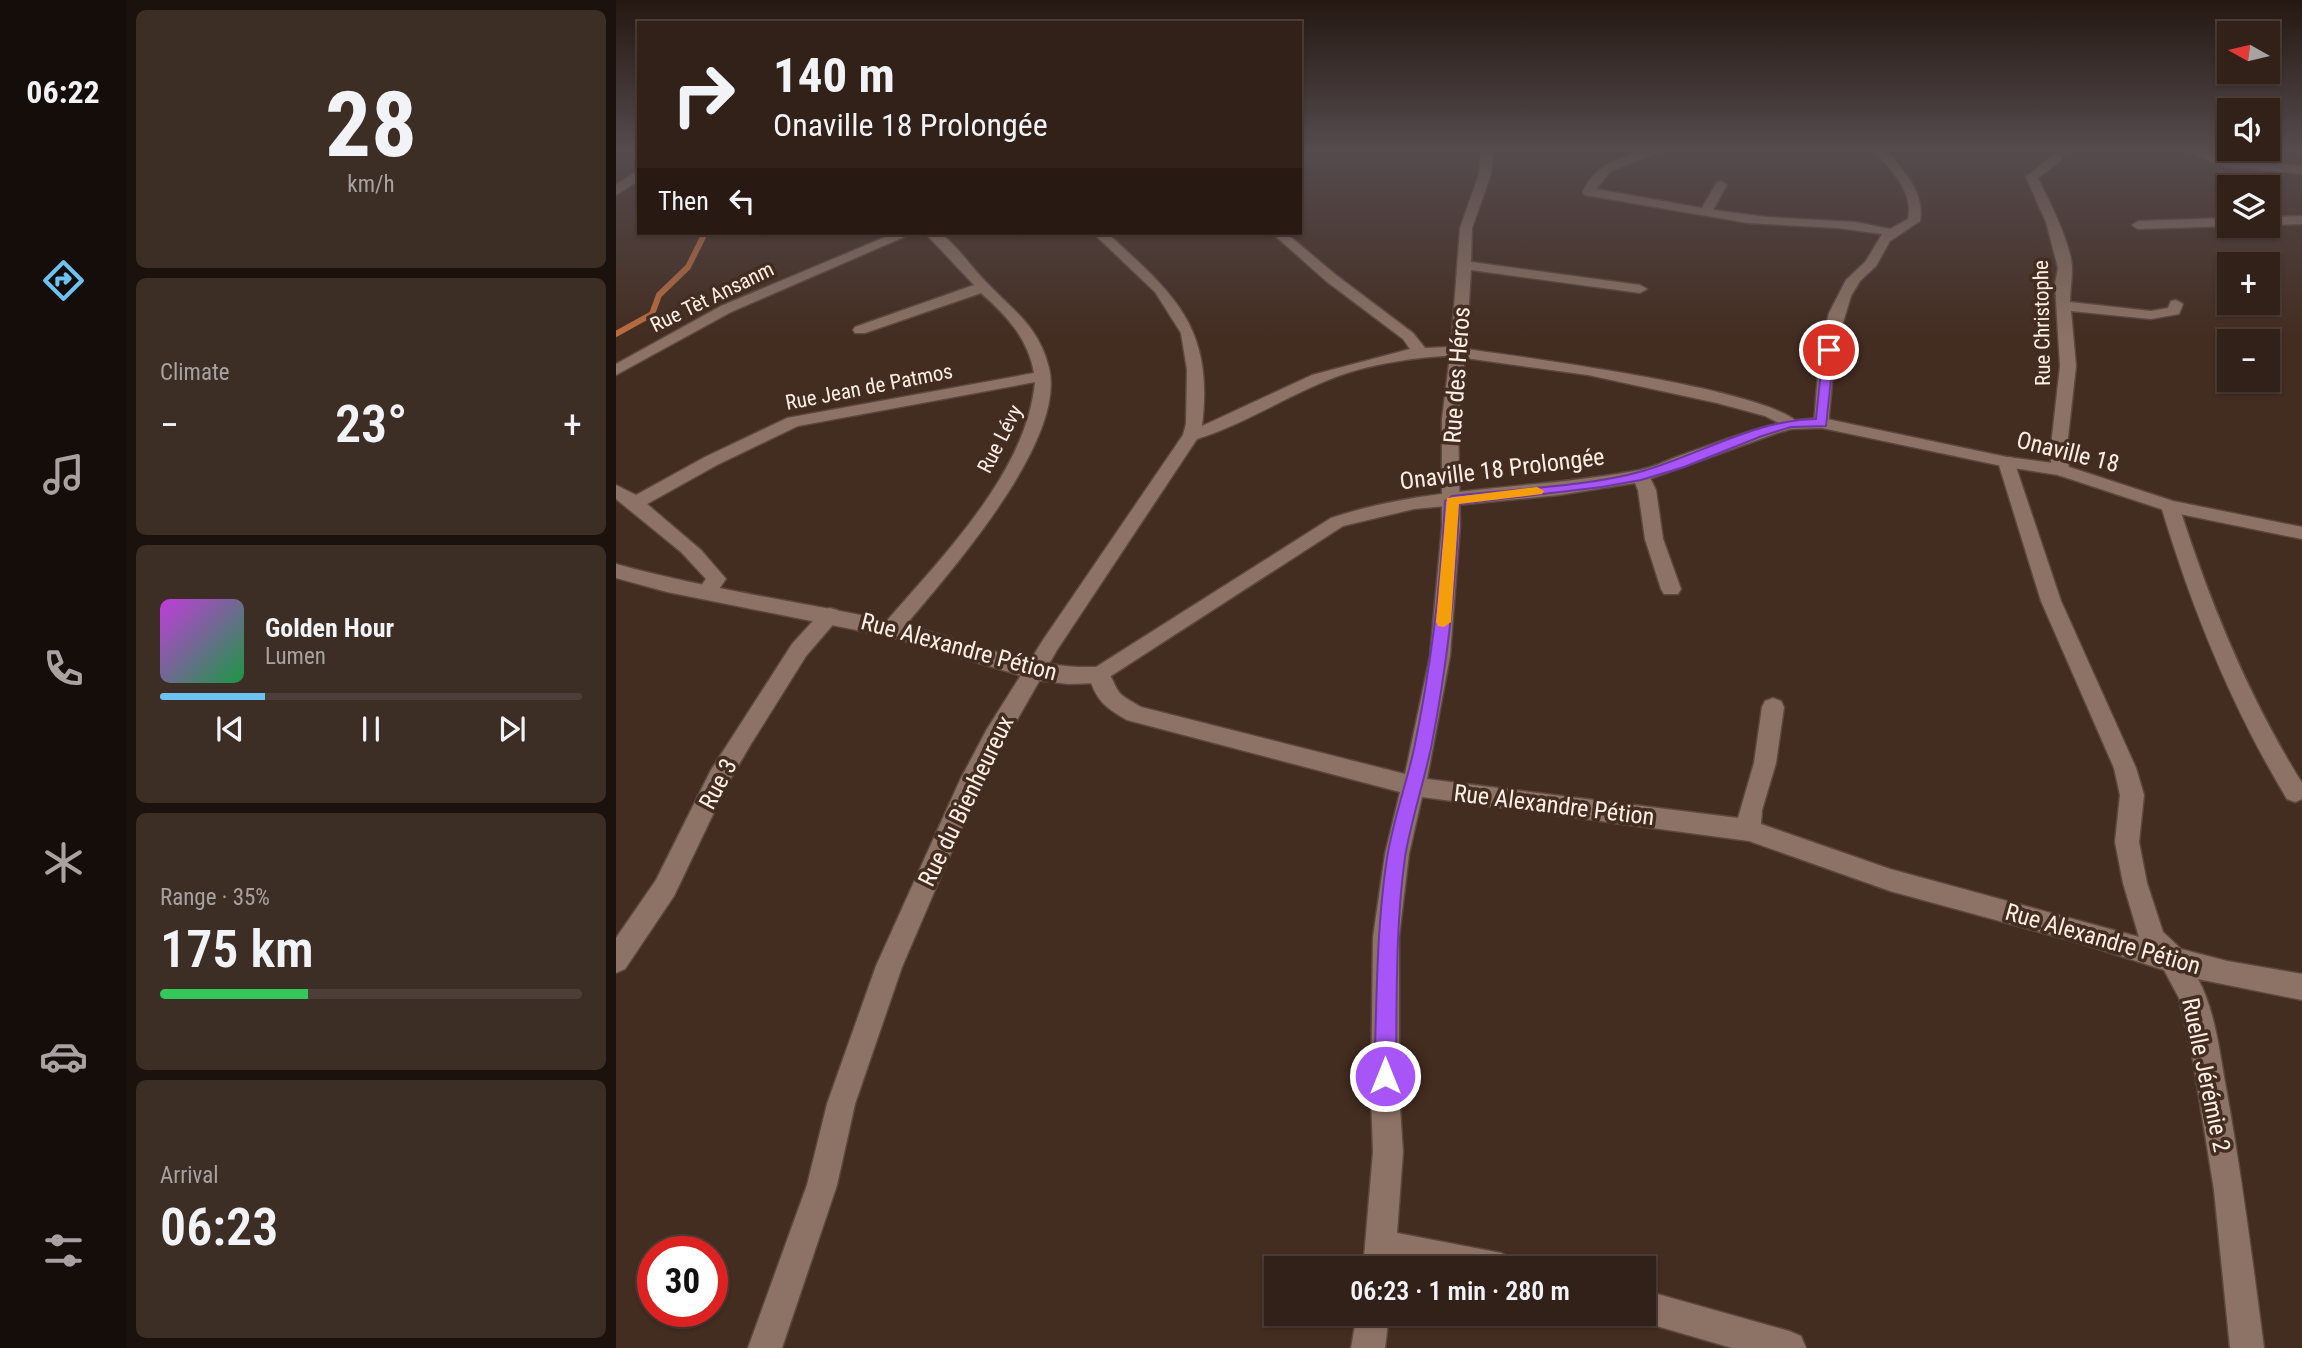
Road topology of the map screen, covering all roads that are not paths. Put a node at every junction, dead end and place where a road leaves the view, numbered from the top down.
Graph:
1 (1471, 214) edge
2 (1725, 214) edge
3 (1915, 214) edge
4 (2048, 214) edge
5 (2302, 220) edge
6 (2280, 221) edge
7 (2217, 222) edge
8 (2138, 225) dead end
9 (1892, 233) junction
10 (901, 235) edge
11 (934, 235) edge
12 (1102, 235) edge
13 (1280, 235) edge
14 (1465, 265) junction
15 (983, 287) junction
16 (1640, 289) dead end
17 (2176, 304) dead end
18 (2064, 306) junction
19 (860, 330) dead end
20 (1419, 351) junction
21 (1457, 352) junction
22 (616, 370) edge
23 (1043, 376) junction
24 (1822, 423) junction
25 (1791, 424) junction
26 (1191, 435) junction
27 (2007, 462) junction
28 (2060, 470) junction
29 (1641, 476) junction
30 (616, 491) edge
31 (1452, 501) junction
32 (637, 502) junction
33 (2170, 506) junction
34 (2302, 533) edge
35 (616, 571) edge
36 (1671, 589) dead end
37 (708, 591) junction
38 (830, 615) junction
39 (891, 629) junction
40 (1035, 672) junction
41 (1100, 675) junction
42 (1773, 708) dead end
43 (1413, 786) junction
44 (2294, 792) dead end
45 (1749, 830) junction
46 (616, 960) edge
47 (2174, 961) junction
48 (2302, 987) edge
49 (1380, 1256) edge
50 (1656, 1310) edge
51 (1371, 1326) edge
52 (765, 1348) edge
53 (1368, 1348) edge
54 (1789, 1348) edge
55 (2247, 1348) edge

1 - 14 street, Rue des Héros
2 - 9 street
3 - 9 street
4 - 18 street, Rue Christophe
5 - 6 street
7 - 8 street
9 - 24 street
10 - 22 street, Rue Tèt Ansanm
11 - 15 street, Rue Lévy
12 - 26 street, Rue du Bienheureux
13 - 20 street
14 - 16 street
14 - 21 street, Rue des Héros
15 - 19 street
15 - 23 street, Rue Lévy
17 - 18 street
18 - 28 street, Rue Christophe
20 - 21 street
20 - 26 street
21 - 25 street
21 - 31 street, Rue des Héros
23 - 32 street, Rue Jean de Patmos
23 - 39 street, Rue Lévy
24 - 25 street, Onaville 18 Prolongée
24 - 27 street, Onaville 18
25 - 29 street, Onaville 18 Prolongée
26 - 40 street, Rue du Bienheureux
27 - 28 street, Onaville 18
27 - 47 street, Ruelle Jérémie 2
28 - 33 street, Onaville 18
29 - 31 street, Onaville 18 Prolongée
29 - 36 street
30 - 32 street
31 - 41 street, Onaville 18 Prolongée
31 - 43 street, Rue des Héros
32 - 37 street
33 - 34 street, Onaville 18
33 - 44 street
35 - 37 street, Rue Alexandre Pétion
37 - 38 street, Rue Alexandre Pétion
38 - 39 street, Rue Alexandre Pétion
38 - 46 street, Rue 3
39 - 40 street, Rue Alexandre Pétion
40 - 41 street, Rue Alexandre Pétion
40 - 52 street, Rue du Bienheureux
41 - 43 street, Rue Alexandre Pétion
42 - 45 street
43 - 45 street, Rue Alexandre Pétion
43 - 49 street, Rue des Héros
45 - 47 street, Rue Alexandre Pétion
47 - 48 street, Rue Alexandre Pétion
47 - 55 street, Ruelle Jérémie 2
50 - 54 street
51 - 53 street

